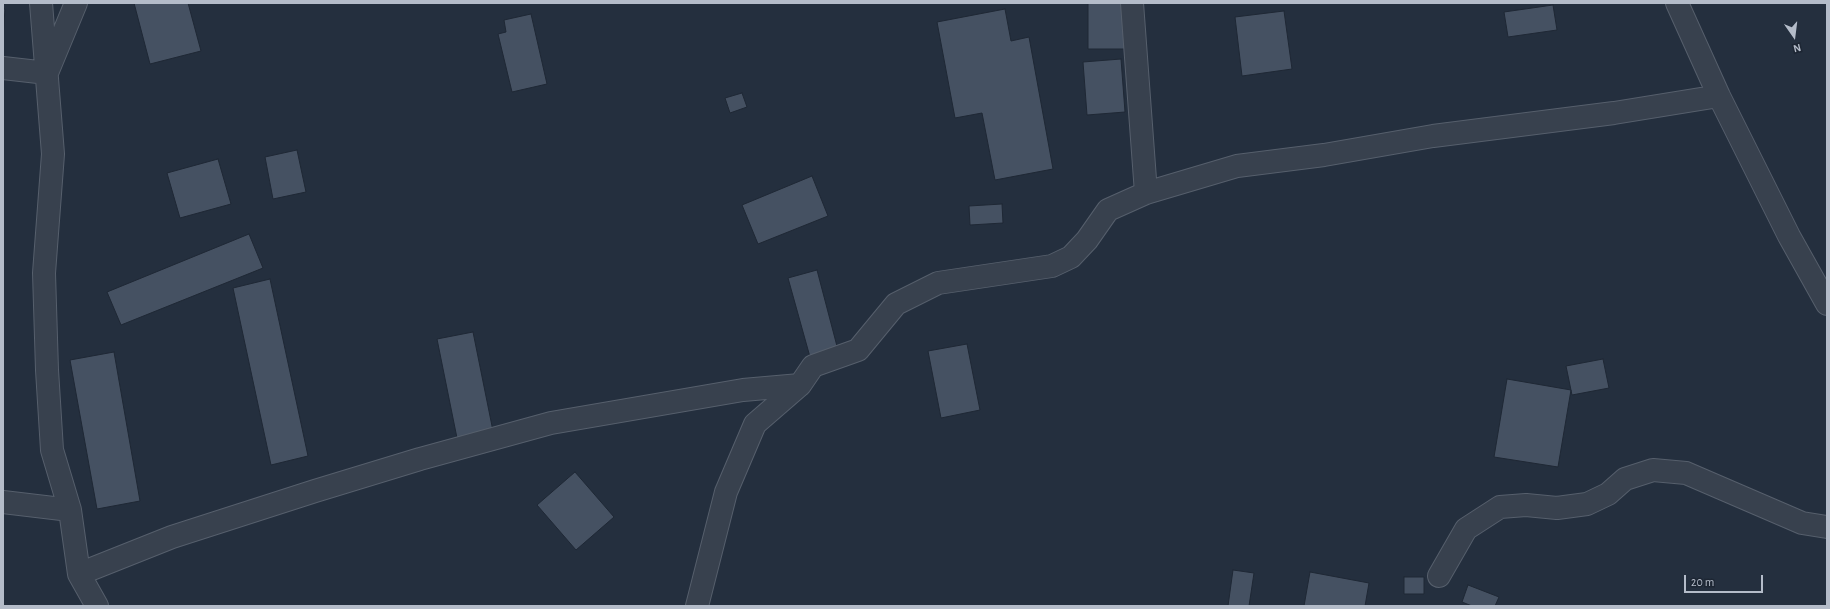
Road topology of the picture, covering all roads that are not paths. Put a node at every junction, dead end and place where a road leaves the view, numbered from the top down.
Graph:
1 (41, 3) edge
2 (76, 3) edge
3 (1132, 3) edge
4 (1677, 3) edge
5 (3, 68) edge
6 (47, 74) junction
7 (1719, 96) junction
8 (1146, 193) junction
9 (1827, 304) edge
10 (800, 385) junction
11 (743, 390) junction
12 (755, 424) junction
13 (3, 502) edge
14 (70, 510) junction
15 (1827, 527) edge
16 (79, 574) junction
17 (1439, 576) dead end
18 (97, 606) edge
19 (697, 606) edge

1 - 6 street
2 - 6 street
3 - 8 street
4 - 7 street
5 - 6 street
6 - 14 street
7 - 8 street
7 - 9 street
8 - 10 street
10 - 11 street
10 - 12 street
11 - 12 street
11 - 16 street
12 - 19 street
13 - 14 street
14 - 16 street
15 - 17 street
16 - 18 street

